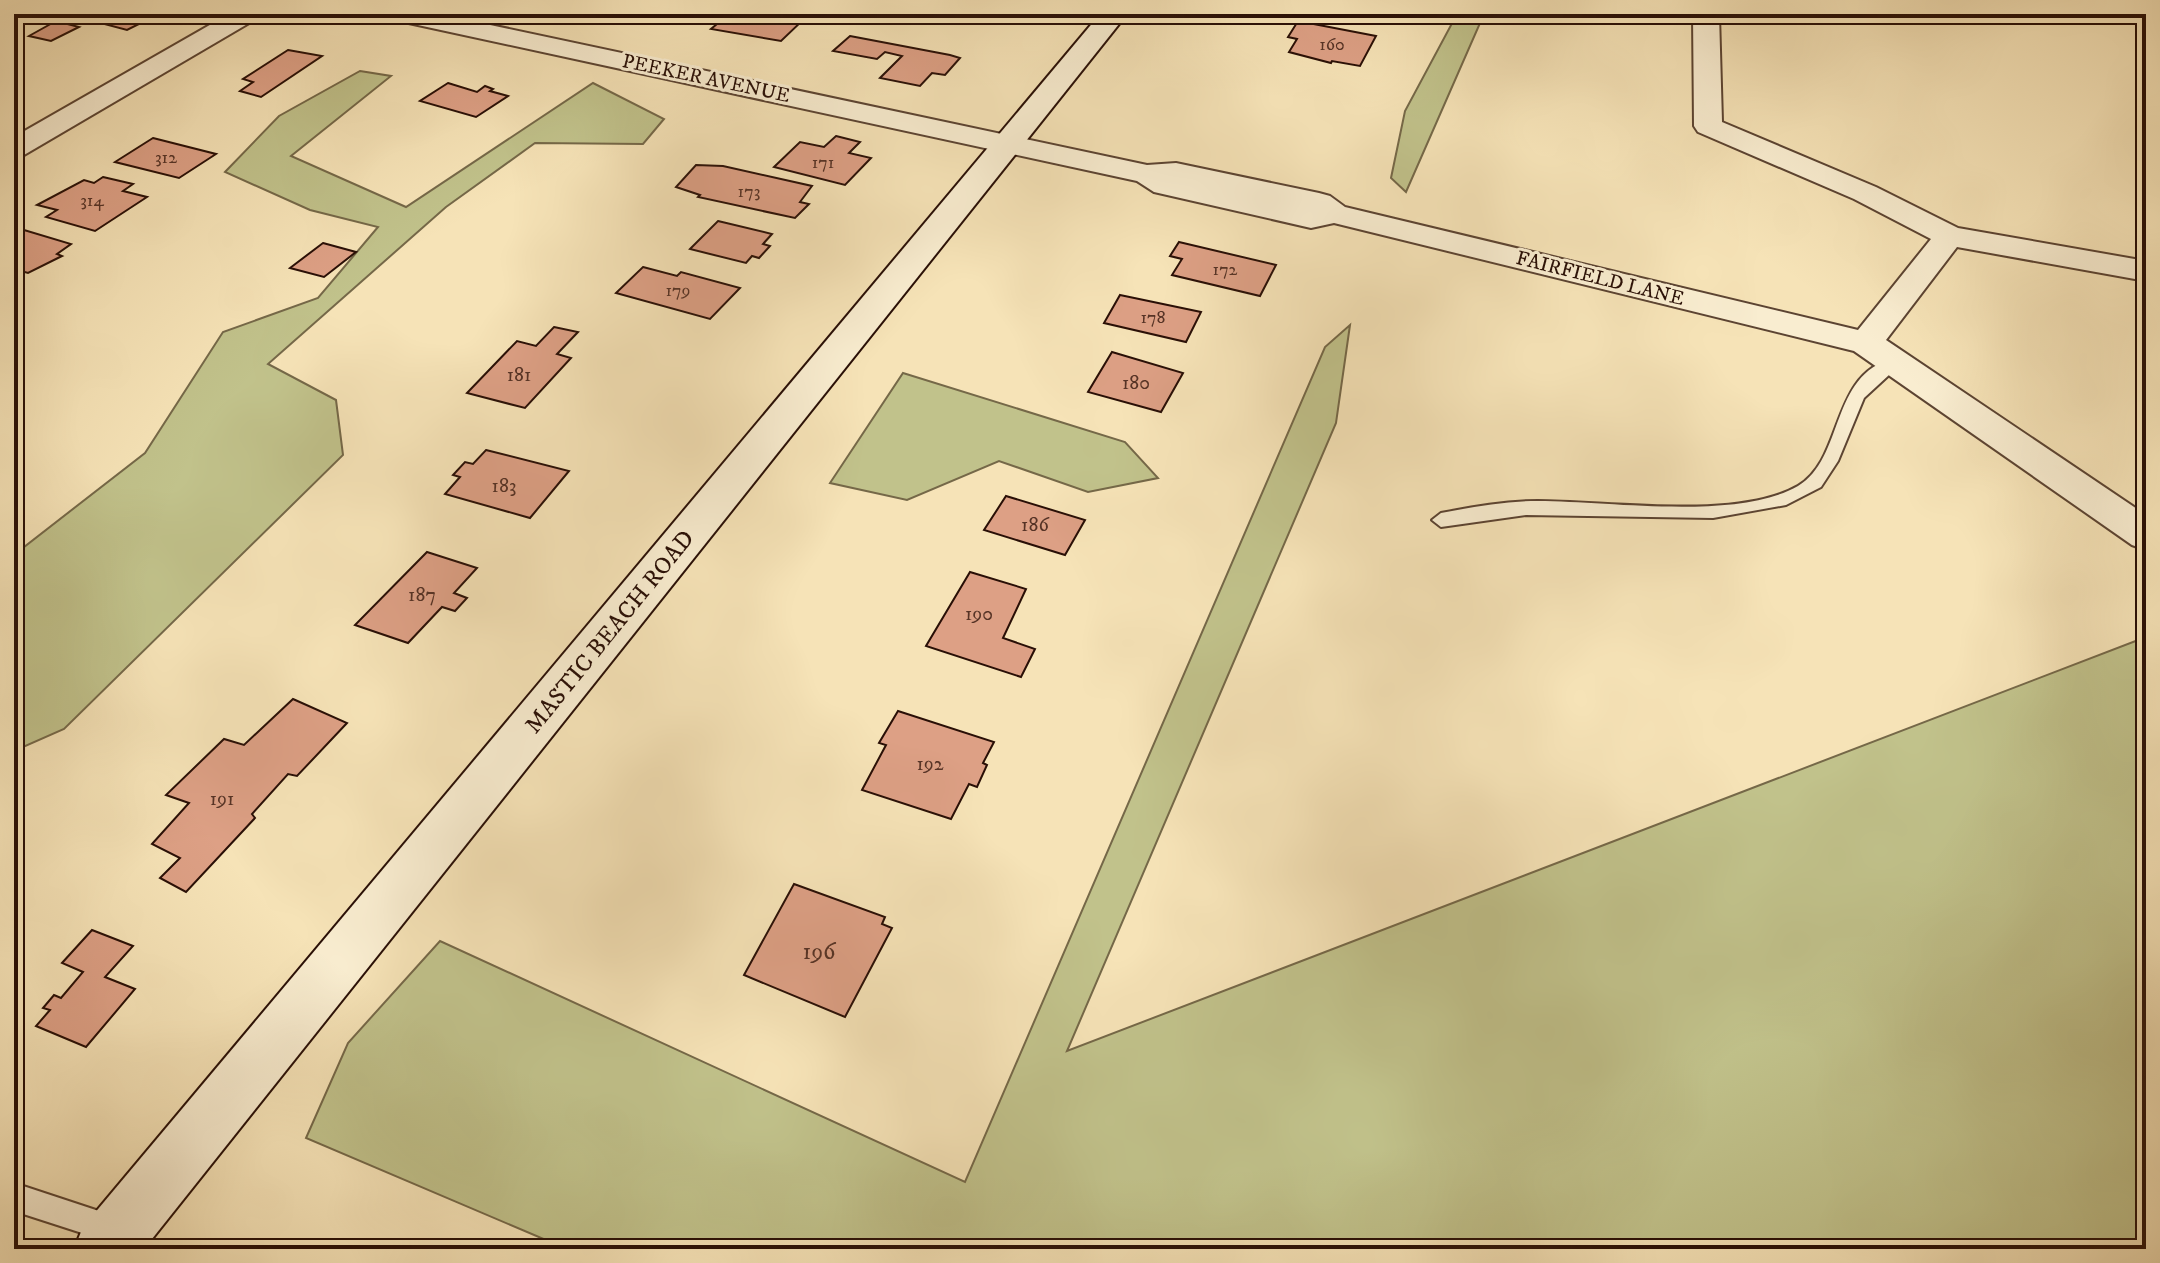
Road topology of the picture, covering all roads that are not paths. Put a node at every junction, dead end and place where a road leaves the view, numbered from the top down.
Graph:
1 (247, 14) edge
2 (404, 14) edge
3 (1114, 14) edge
4 (1706, 14) edge
5 (1008, 145) junction
6 (14, 149) edge
7 (1949, 236) junction
8 (2146, 271) edge
9 (1880, 353) junction
10 (1441, 520) dead end
11 (2146, 535) edge
12 (14, 1197) edge
13 (112, 1240) edge

1 - 6 street
2 - 5 street, PEEKER AVENUE
3 - 5 street, MASTIC BEACH ROAD
4 - 7 street
5 - 9 street, FAIRFIELD LANE
5 - 13 street, MASTIC BEACH ROAD
7 - 8 street
7 - 9 street
9 - 10 lane
9 - 11 street, FAIRFIELD LANE
12 - 13 lane

